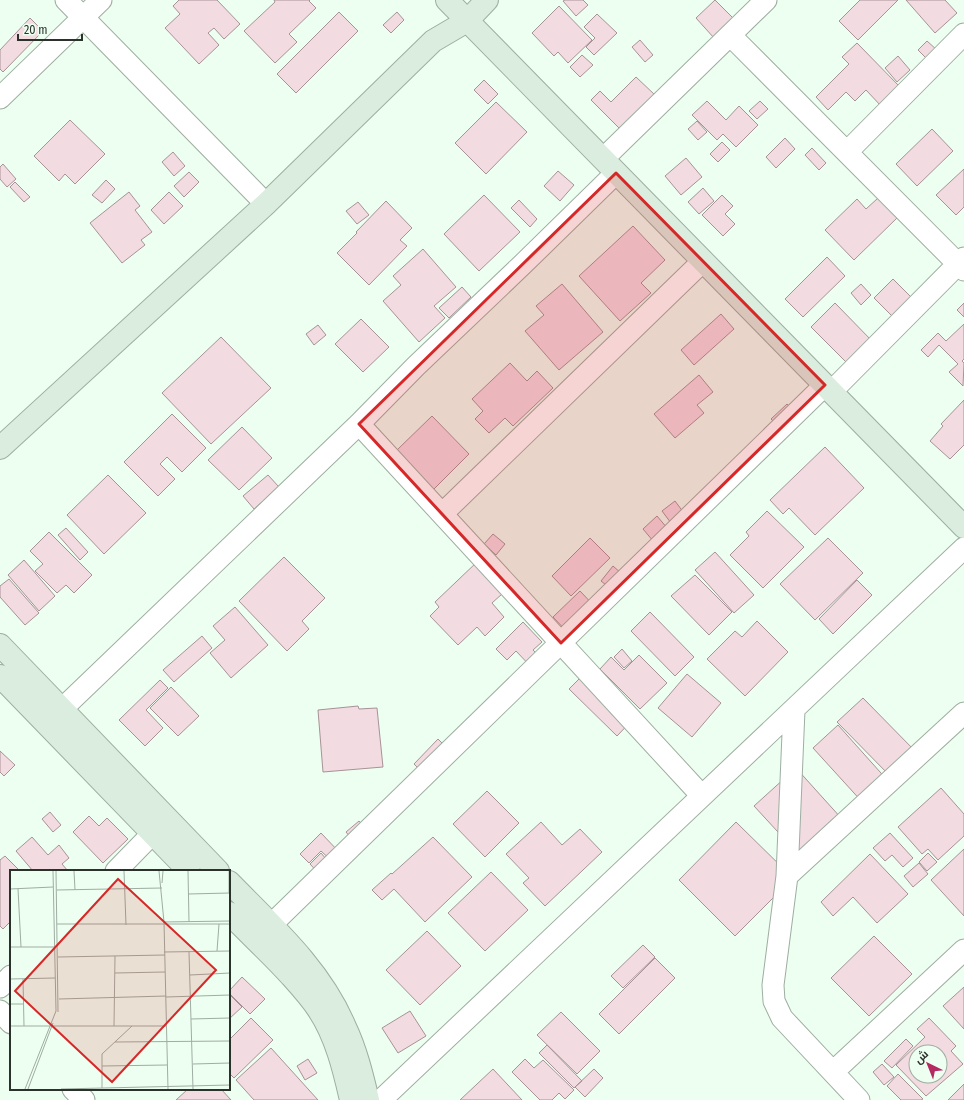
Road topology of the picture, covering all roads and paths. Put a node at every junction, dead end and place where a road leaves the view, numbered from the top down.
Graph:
1 (66, 0) edge
2 (102, 0) edge
3 (487, 0) edge
4 (766, 0) edge
5 (451, 1) edge
6 (84, 17) junction
7 (467, 21) junction
8 (964, 34) edge
9 (730, 35) junction
10 (433, 41) junction
11 (0, 98) edge
12 (846, 152) junction
13 (609, 166) junction
14 (266, 204) junction
15 (703, 261) junction
16 (962, 264) edge
17 (828, 388) junction
18 (359, 424) junction
19 (0, 448) edge
20 (442, 514) junction
21 (964, 527) edge
22 (964, 548) edge
23 (561, 643) junction
24 (0, 645) edge
25 (0, 676) edge
26 (62, 709) junction
27 (794, 710) junction
28 (964, 713) edge
29 (702, 796) junction
30 (152, 834) junction
31 (117, 870) edge
32 (188, 870) edge
33 (217, 870) edge
34 (787, 876) junction
35 (230, 883) edge
36 (230, 914) edge
37 (271, 926) junction
38 (964, 950) edge
39 (10, 977) edge
40 (0, 987) edge
41 (0, 1011) edge
42 (10, 1022) edge
43 (833, 1072) junction
44 (74, 1090) edge
45 (84, 1100) edge
46 (351, 1100) edge
47 (368, 1100) edge
48 (381, 1100) edge
49 (859, 1100) edge

1 - 6 street
2 - 6 street
3 - 7 street
4 - 9 street
5 - 7 street
5 - 10 street
6 - 11 street
6 - 14 street
7 - 10 street
7 - 13 street
8 - 12 street
9 - 12 street
9 - 13 street
10 - 14 street
12 - 16 street
13 - 15 street
13 - 18 street
14 - 19 street
15 - 17 street
15 - 20 street
16 - 17 street
17 - 21 street
17 - 23 street
18 - 20 street
18 - 26 street
20 - 23 street
22 - 27 street
23 - 29 street
23 - 37 street
24 - 26 street
25 - 30 street
26 - 33 street
27 - 29 street
27 - 34 street
28 - 34 street
29 - 48 street
30 - 31 street
30 - 32 street
34 - 43 street
35 - 37 street
36 - 46 street
37 - 47 street
38 - 43 street
39 - 40 street
41 - 42 street
43 - 49 street
44 - 45 street

